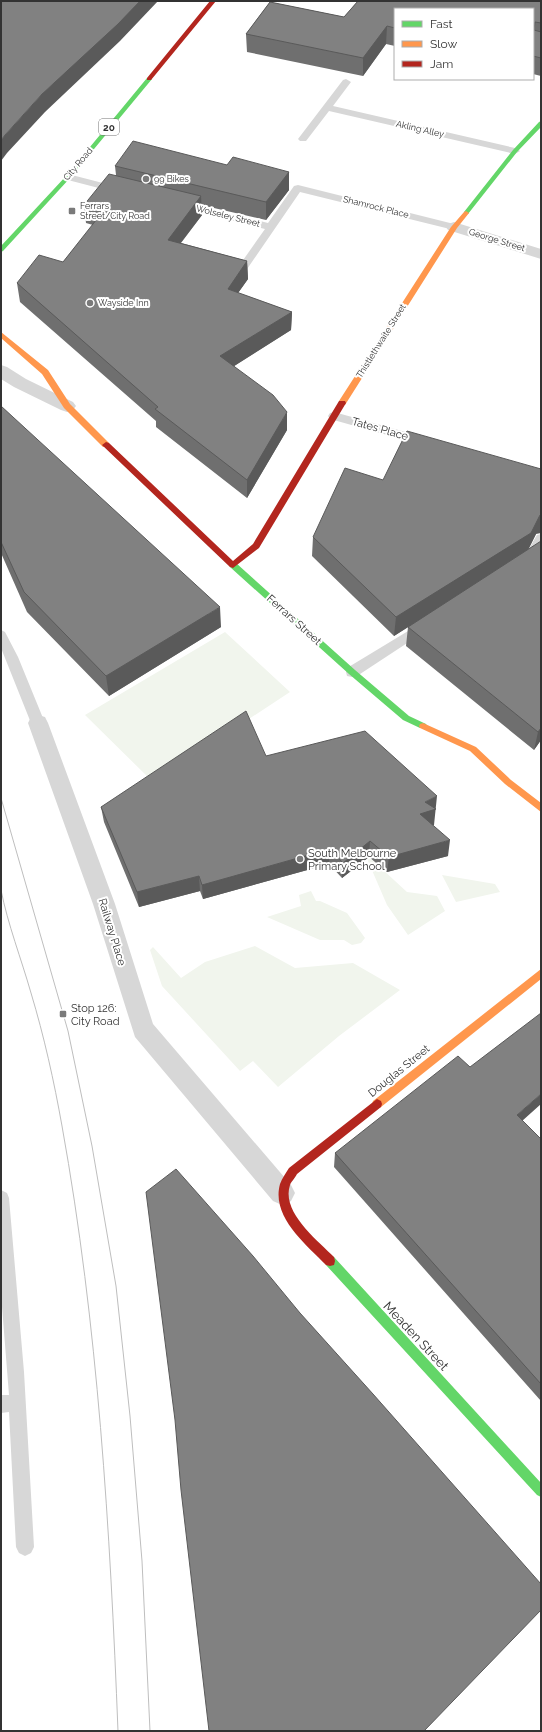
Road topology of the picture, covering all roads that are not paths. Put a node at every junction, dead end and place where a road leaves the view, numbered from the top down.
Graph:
1 (213, 1) edge
2 (346, 82) dead end
3 (326, 108) junction
4 (541, 123) edge
5 (303, 139) dead end
6 (515, 151) junction
7 (68, 177) junction
8 (128, 192) edge
9 (173, 203) edge
10 (271, 227) junction
11 (454, 227) junction
12 (1, 250) edge
13 (541, 254) edge
14 (239, 273) edge
15 (1, 334) edge
16 (1, 371) edge
17 (67, 406) junction
18 (334, 416) junction
19 (435, 444) edge
20 (541, 538) edge
21 (233, 565) junction
22 (520, 565) edge
23 (435, 619) edge
24 (1, 635) edge
25 (352, 672) junction
26 (38, 723) joint
27 (541, 808) edge
28 (541, 973) edge
29 (282, 1193) junction
30 (1, 1198) edge
31 (9, 1403) edge
32 (541, 1491) edge
33 (25, 1547) dead end

1 - 7 street, City Road / 20
2 - 3 lane
3 - 5 lane
3 - 6 lane, Akling Alley
4 - 6 street, Thistlethwaite Street
6 - 11 street, Thistlethwaite Street
7 - 8 lane
7 - 12 street, City Road / 20
9 - 10 lane, Wolseley Street
10 - 11 lane, Shamrock Place
10 - 14 lane
11 - 13 street, George Street
11 - 18 street, Thistlethwaite Street
15 - 17 street, Ferrars Street
16 - 17 street, Ferrars Street
17 - 21 street, Ferrars Street
18 - 19 lane, Tates Place
18 - 21 street, Thistlethwaite Street
20 - 22 lane
21 - 25 street, Ferrars Street
23 - 25 lane
24 - 26 lane, Railway Place
25 - 27 street, Ferrars Street
26 - 29 street, Railway Place
28 - 29 street, Douglas Street
29 - 32 street, Meaden Street
30 - 31 lane
31 - 33 lane

